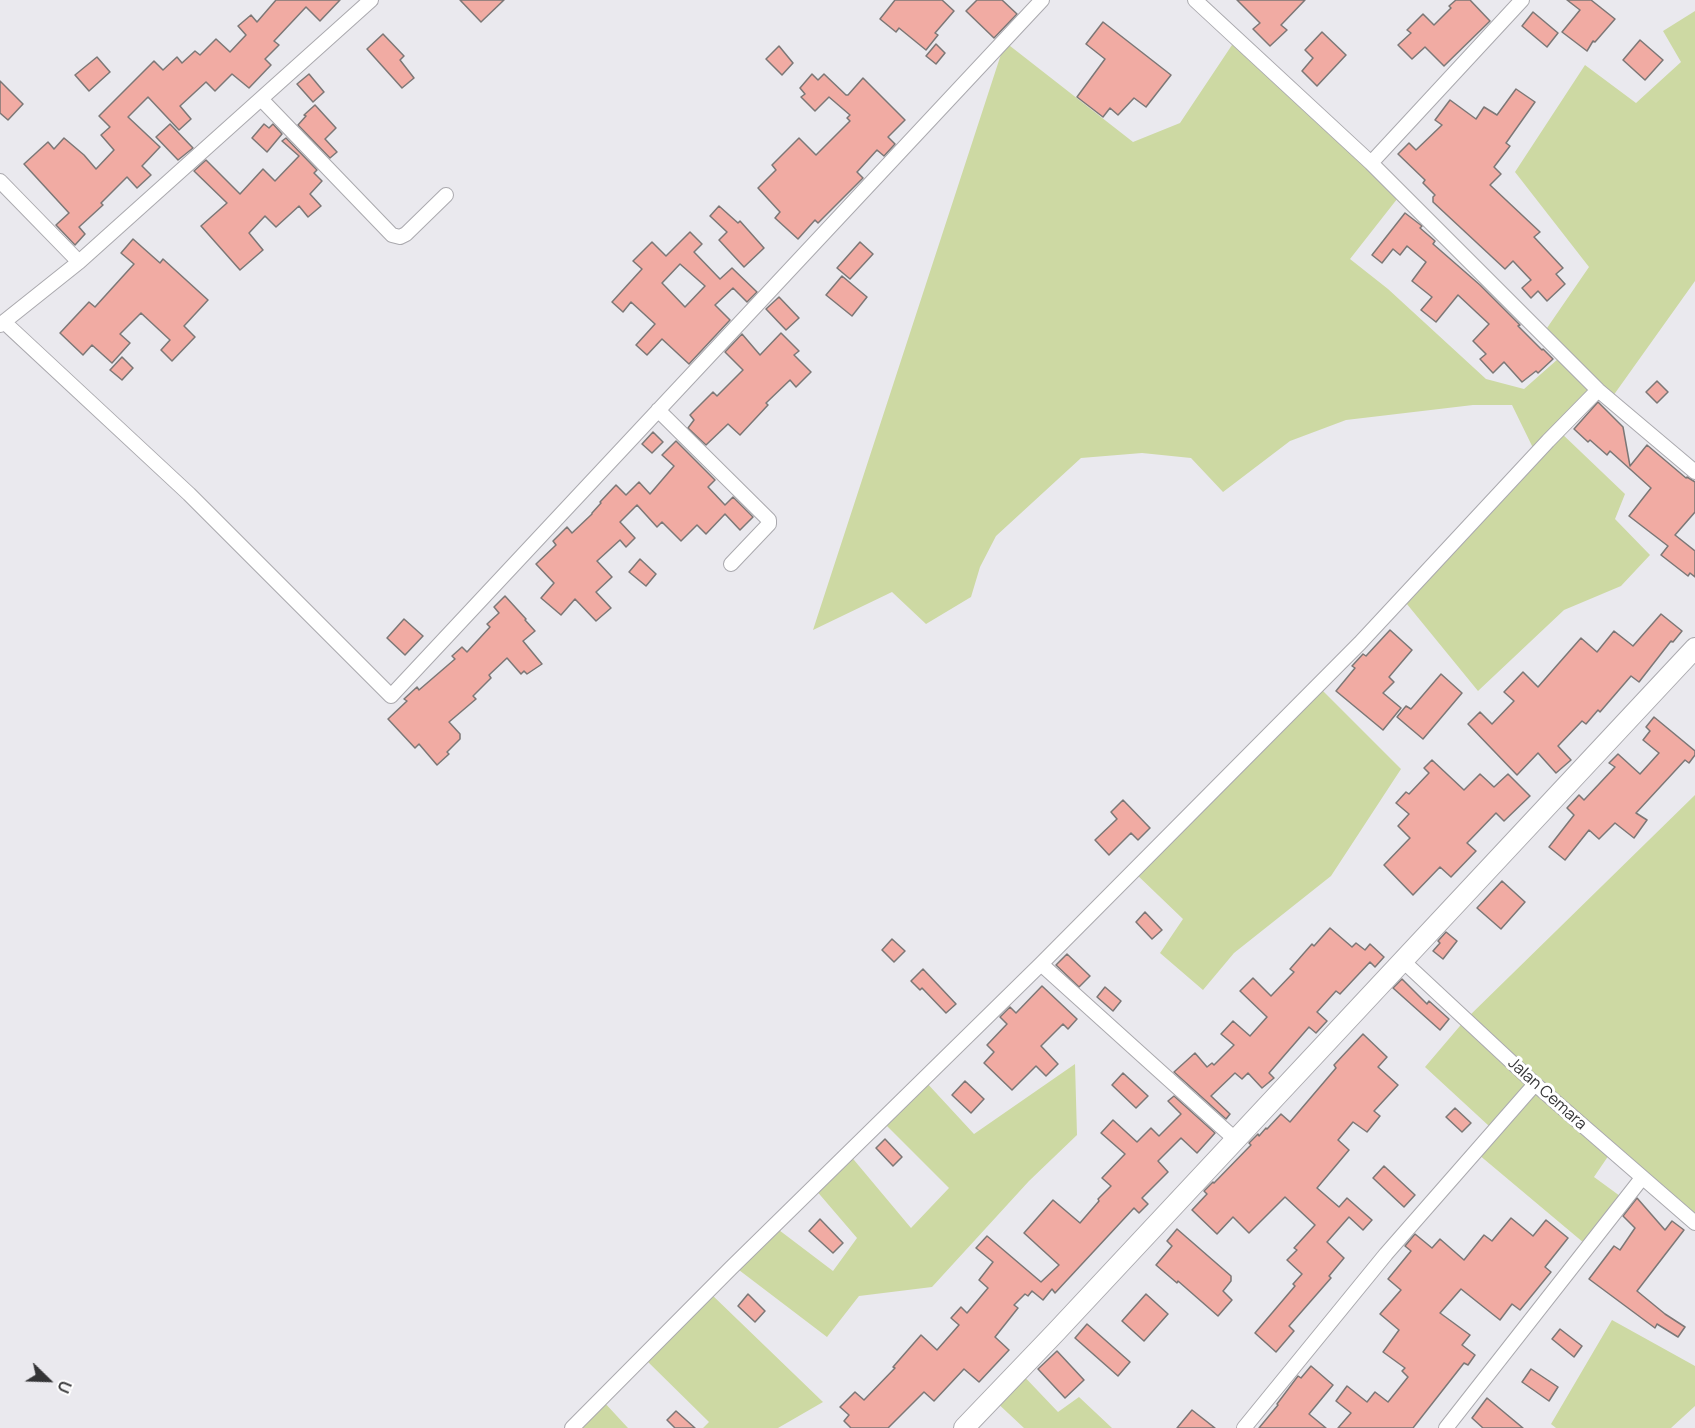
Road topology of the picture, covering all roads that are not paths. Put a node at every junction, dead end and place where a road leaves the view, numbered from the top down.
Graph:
1 (371, 0) edge
2 (1042, 0) edge
3 (1195, 0) edge
4 (1522, 0) edge
5 (261, 99) junction
6 (1371, 163) junction
7 (0, 181) edge
8 (446, 195) dead end
9 (79, 262) junction
10 (2, 324) edge
11 (1598, 390) junction
12 (658, 410) junction
13 (1695, 472) edge
14 (731, 564) dead end
15 (1695, 648) edge
16 (1403, 961) junction
17 (1041, 964) junction
18 (1535, 1084) junction
19 (1236, 1140) junction
20 (1642, 1178) junction
21 (1695, 1223) edge
22 (572, 1428) edge
23 (964, 1428) edge
24 (1244, 1428) edge
25 (1446, 1428) edge

1 - 5 street
2 - 12 street
3 - 6 street
4 - 6 street
5 - 8 street
5 - 9 street
6 - 11 street
7 - 9 street
9 - 10 street
10 - 12 street
11 - 13 street
11 - 17 street
12 - 14 street
15 - 16 street
16 - 18 street, Jalan Cemara
16 - 19 street
17 - 19 street
17 - 22 street
18 - 20 street, Jalan Cemara
18 - 24 street
19 - 23 street
20 - 21 street, Jalan Cemara
20 - 25 street

